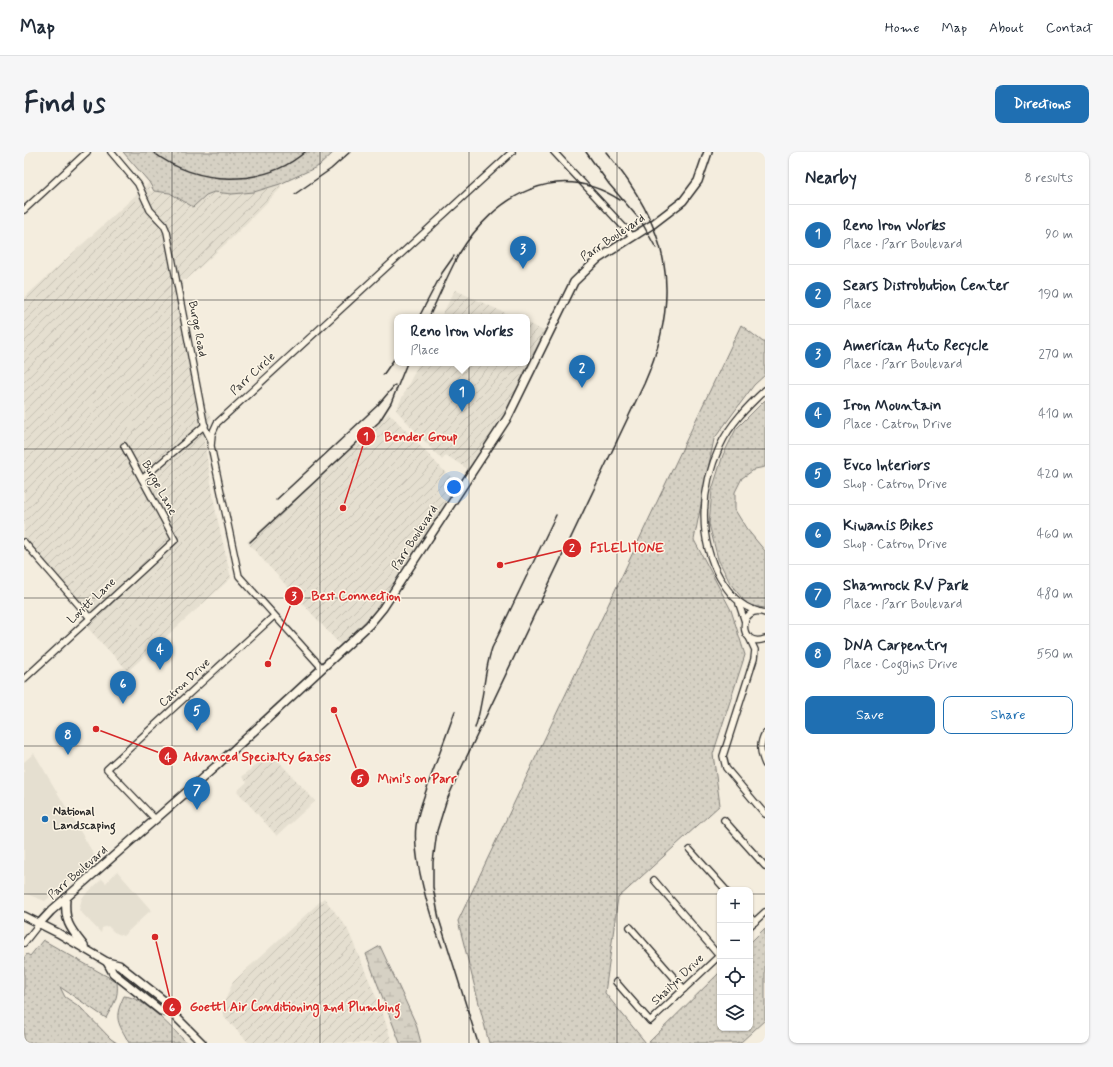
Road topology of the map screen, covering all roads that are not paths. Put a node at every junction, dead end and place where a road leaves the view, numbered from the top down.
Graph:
1 (87, 152) edge
2 (112, 152) edge
3 (512, 152) edge
4 (554, 152) edge
5 (708, 152) edge
6 (24, 210) edge
7 (633, 237) junction
8 (765, 390) edge
9 (205, 426) junction
10 (211, 440) junction
11 (124, 446) dead end
12 (142, 480) junction
13 (175, 540) joint
14 (24, 542) edge
15 (738, 602) junction
16 (757, 611) junction
17 (765, 613) edge
18 (274, 616) junction
19 (90, 618) junction
20 (745, 622) junction
21 (749, 637) junction
22 (764, 640) edge
23 (755, 650) junction
24 (322, 668) junction
25 (24, 678) edge
26 (765, 733) edge
27 (765, 764) edge
28 (765, 814) edge
29 (156, 820) junction
30 (724, 820) dead end
31 (690, 850) dead end
32 (765, 866) edge
33 (654, 880) dead end
34 (723, 887) edge
35 (66, 898) junction
36 (765, 912) edge
37 (24, 916) edge
38 (753, 923) edge
39 (39, 924) junction
40 (630, 928) dead end
41 (24, 943) edge
42 (88, 950) junction
43 (717, 952) edge
44 (717, 958) edge
45 (616, 982) dead end
46 (684, 989) junction
47 (202, 1043) edge

1 - 6 street
2 - 9 street, Burge Road
3 - 10 street, Parr Circle
4 - 7 street
5 - 7 main road, Parr Boulevard
7 - 24 main road, Parr Boulevard
8 - 15 street
9 - 10 street, Burge Road
9 - 12 street
10 - 18 street
11 - 12 street, Burge Lane
12 - 13 street, Burge Lane
13 - 19 street, Lovitt Lane
14 - 19 street
15 - 16 street
15 - 20 street
16 - 17 street
16 - 20 street
18 - 24 street
18 - 29 street, Catron Drive
19 - 25 street, Lovitt Lane
20 - 21 street
21 - 22 street
21 - 23 street
22 - 23 street
23 - 28 street
24 - 29 main road, Parr Boulevard
26 - 27 street
29 - 35 main road, Parr Boulevard
30 - 32 street
31 - 34 street
33 - 43 street
35 - 39 main road, Parr Boulevard
35 - 42 main road
36 - 38 street
37 - 39 main road
39 - 41 street
39 - 42 main road
40 - 46 street
42 - 47 main road
44 - 46 street, Shailyn Drive
45 - 46 street, Shailyn Drive

